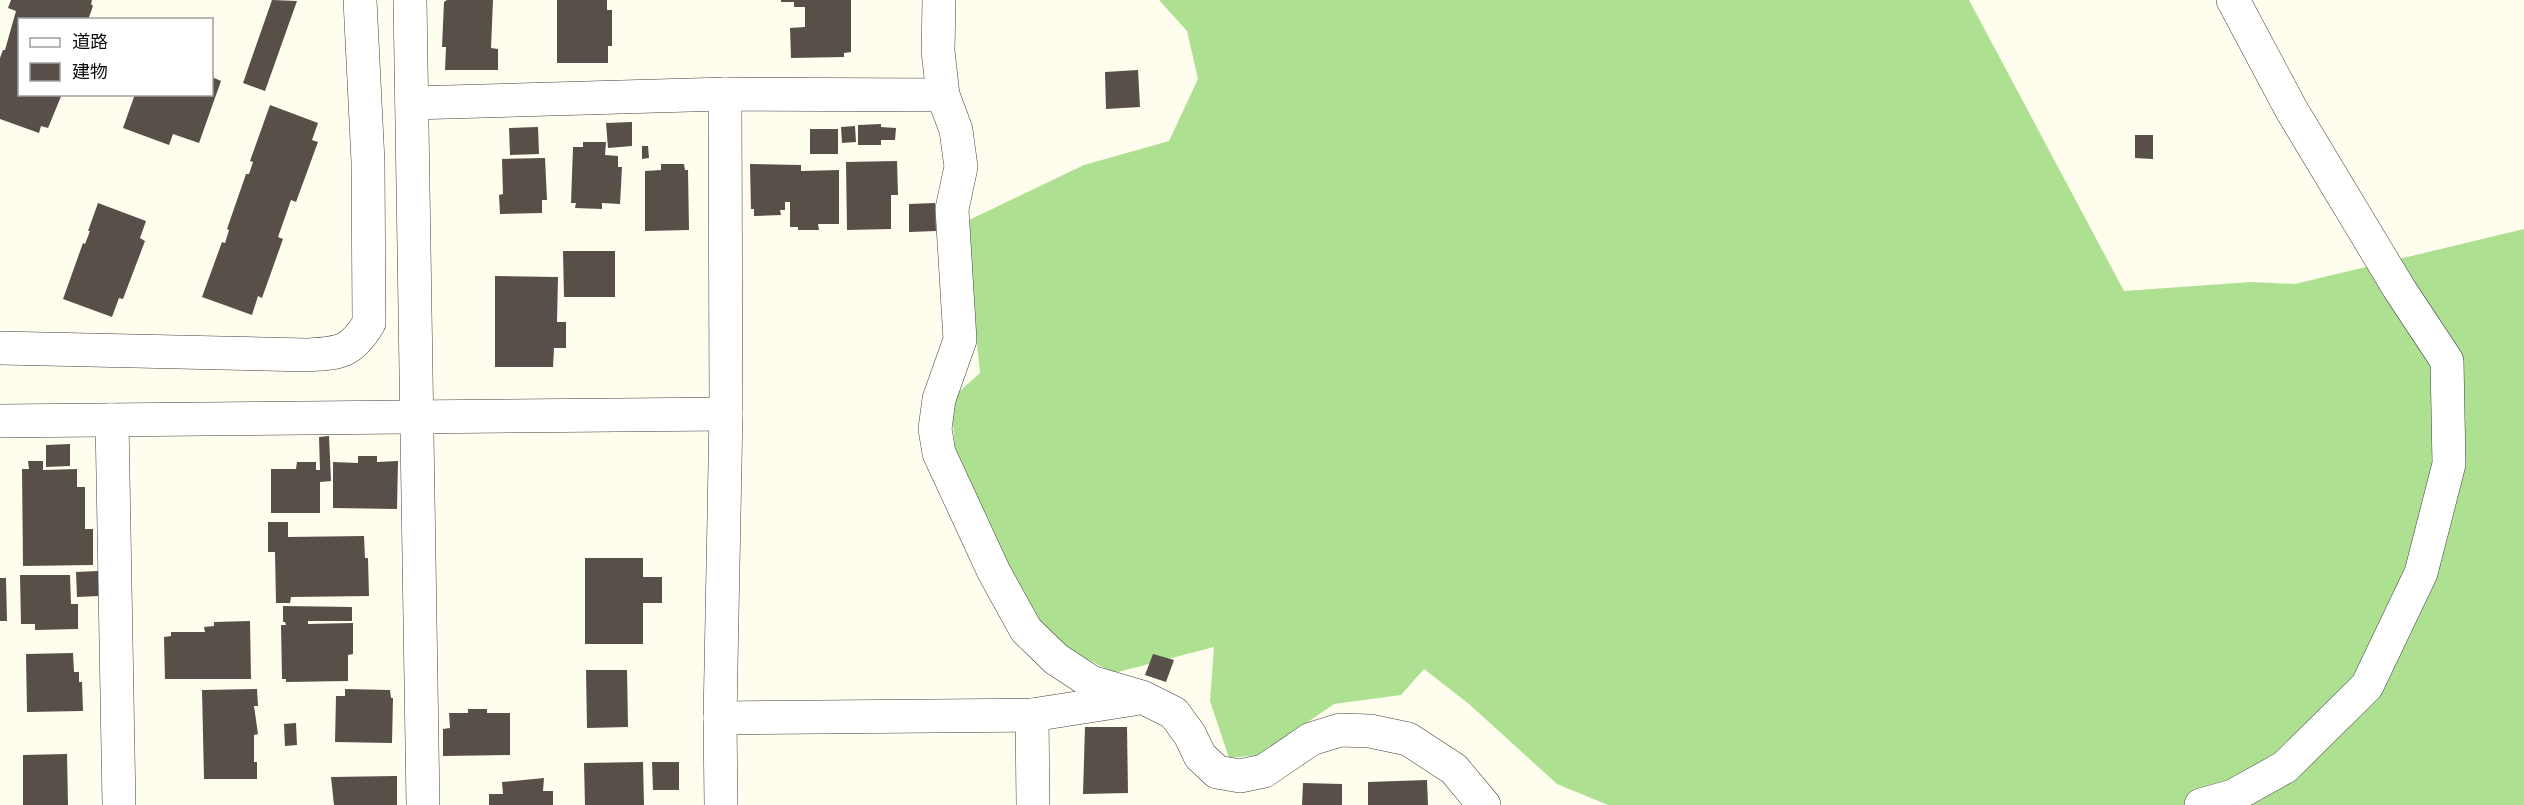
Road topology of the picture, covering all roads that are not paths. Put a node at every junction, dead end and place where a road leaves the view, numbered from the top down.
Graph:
1 (360, 0) edge
2 (411, 0) edge
3 (939, 0) edge
4 (2233, 0) edge
5 (725, 94) junction
6 (943, 95) junction
7 (412, 103) junction
8 (415, 320) junction
9 (369, 323) junction
10 (0, 348) edge
11 (726, 414) junction
12 (417, 417) junction
13 (112, 420) junction
14 (0, 421) edge
15 (1142, 698) junction
16 (1032, 715) junction
17 (720, 718) junction
18 (119, 805) edge
19 (423, 805) edge
20 (721, 805) edge
21 (1033, 805) edge
22 (1484, 805) edge
23 (2201, 805) edge

1 - 9 street
2 - 7 street
3 - 6 street
4 - 23 street
5 - 6 street
5 - 7 street
5 - 11 street
6 - 15 street
7 - 8 street
8 - 9 street
8 - 12 street
9 - 10 street
11 - 12 street
11 - 17 street
12 - 13 street
12 - 19 street
13 - 14 street
13 - 18 street
15 - 16 street
15 - 22 street
16 - 17 street
16 - 21 street
17 - 20 street

